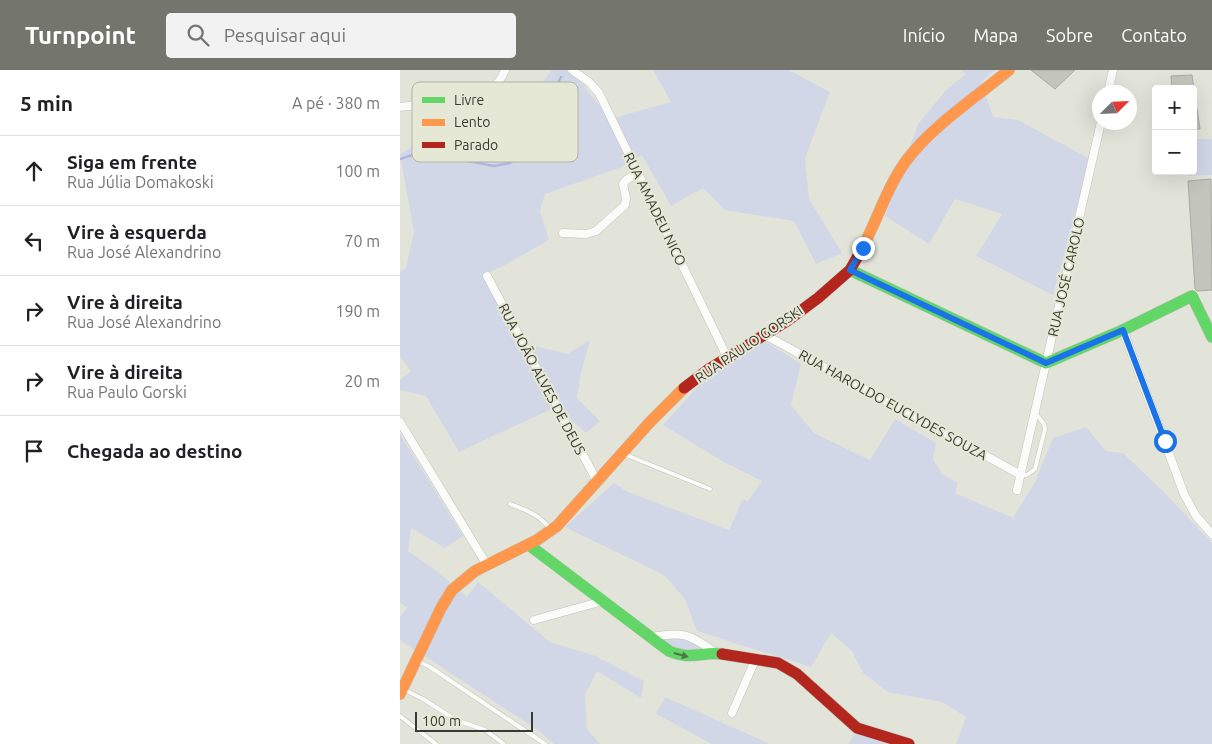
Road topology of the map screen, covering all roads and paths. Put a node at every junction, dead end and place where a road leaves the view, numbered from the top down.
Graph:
1 (505, 70) edge
2 (572, 70) edge
3 (1009, 70) edge
4 (1113, 70) edge
5 (498, 82) edge
6 (1110, 85) edge
7 (1099, 130) edge
8 (638, 173) junction
9 (563, 233) dead end
10 (850, 270) junction
11 (488, 276) dead end
12 (1123, 330) junction
13 (765, 335) junction
14 (1212, 337) edge
15 (727, 357) junction
16 (1046, 363) junction
17 (1035, 413) junction
18 (400, 422) edge
19 (622, 454) junction
20 (1021, 475) junction
21 (597, 481) junction
22 (710, 489) dead end
23 (1018, 490) dead end
24 (510, 504) dead end
25 (551, 531) junction
26 (1212, 534) edge
27 (529, 545) junction
28 (487, 565) junction
29 (603, 601) junction
30 (534, 620) dead end
31 (651, 637) junction
32 (716, 653) junction
33 (756, 658) junction
34 (416, 660) junction
35 (401, 692) edge
36 (732, 713) dead end
37 (400, 716) edge
38 (436, 744) edge
39 (504, 744) edge
40 (545, 744) edge
41 (909, 744) edge

1 - 5 street
2 - 8 street, RUA AMADEU NICO
3 - 10 street, RUA PAULO GORSKI
4 - 6 street
7 - 16 street, RUA JOSÉ CAROLO
8 - 9 street
8 - 15 street, RUA AMADEU NICO
10 - 13 street, RUA PAULO GORSKI
10 - 16 street
11 - 21 street, RUA JOÃO ALVES DE DEUS
12 - 14 street
12 - 16 street
12 - 26 street
13 - 15 street, RUA PAULO GORSKI
13 - 20 street, RUA HAROLDO EUCLYDES SOUZA
15 - 19 street, RUA PAULO GORSKI
16 - 17 street, RUA JOSÉ CAROLO
17 - 20 street, RUA JOSÉ CAROLO
17 - 20 lane
18 - 28 street
19 - 21 street, RUA PAULO GORSKI
19 - 22 lane
20 - 23 street, RUA JOSÉ CAROLO
21 - 25 street, RUA PAULO GORSKI
24 - 25 lane
25 - 27 street, RUA PAULO GORSKI
27 - 28 street, RUA PAULO GORSKI
27 - 29 street
28 - 34 street, RUA PAULO GORSKI
29 - 30 street
29 - 31 street
31 - 32 street
31 -> 32 street
32 - 33 street
33 - 36 street
33 - 41 street
34 - 35 street, RUA PAULO GORSKI
34 - 40 lane
35 - 39 lane
37 - 38 lane

